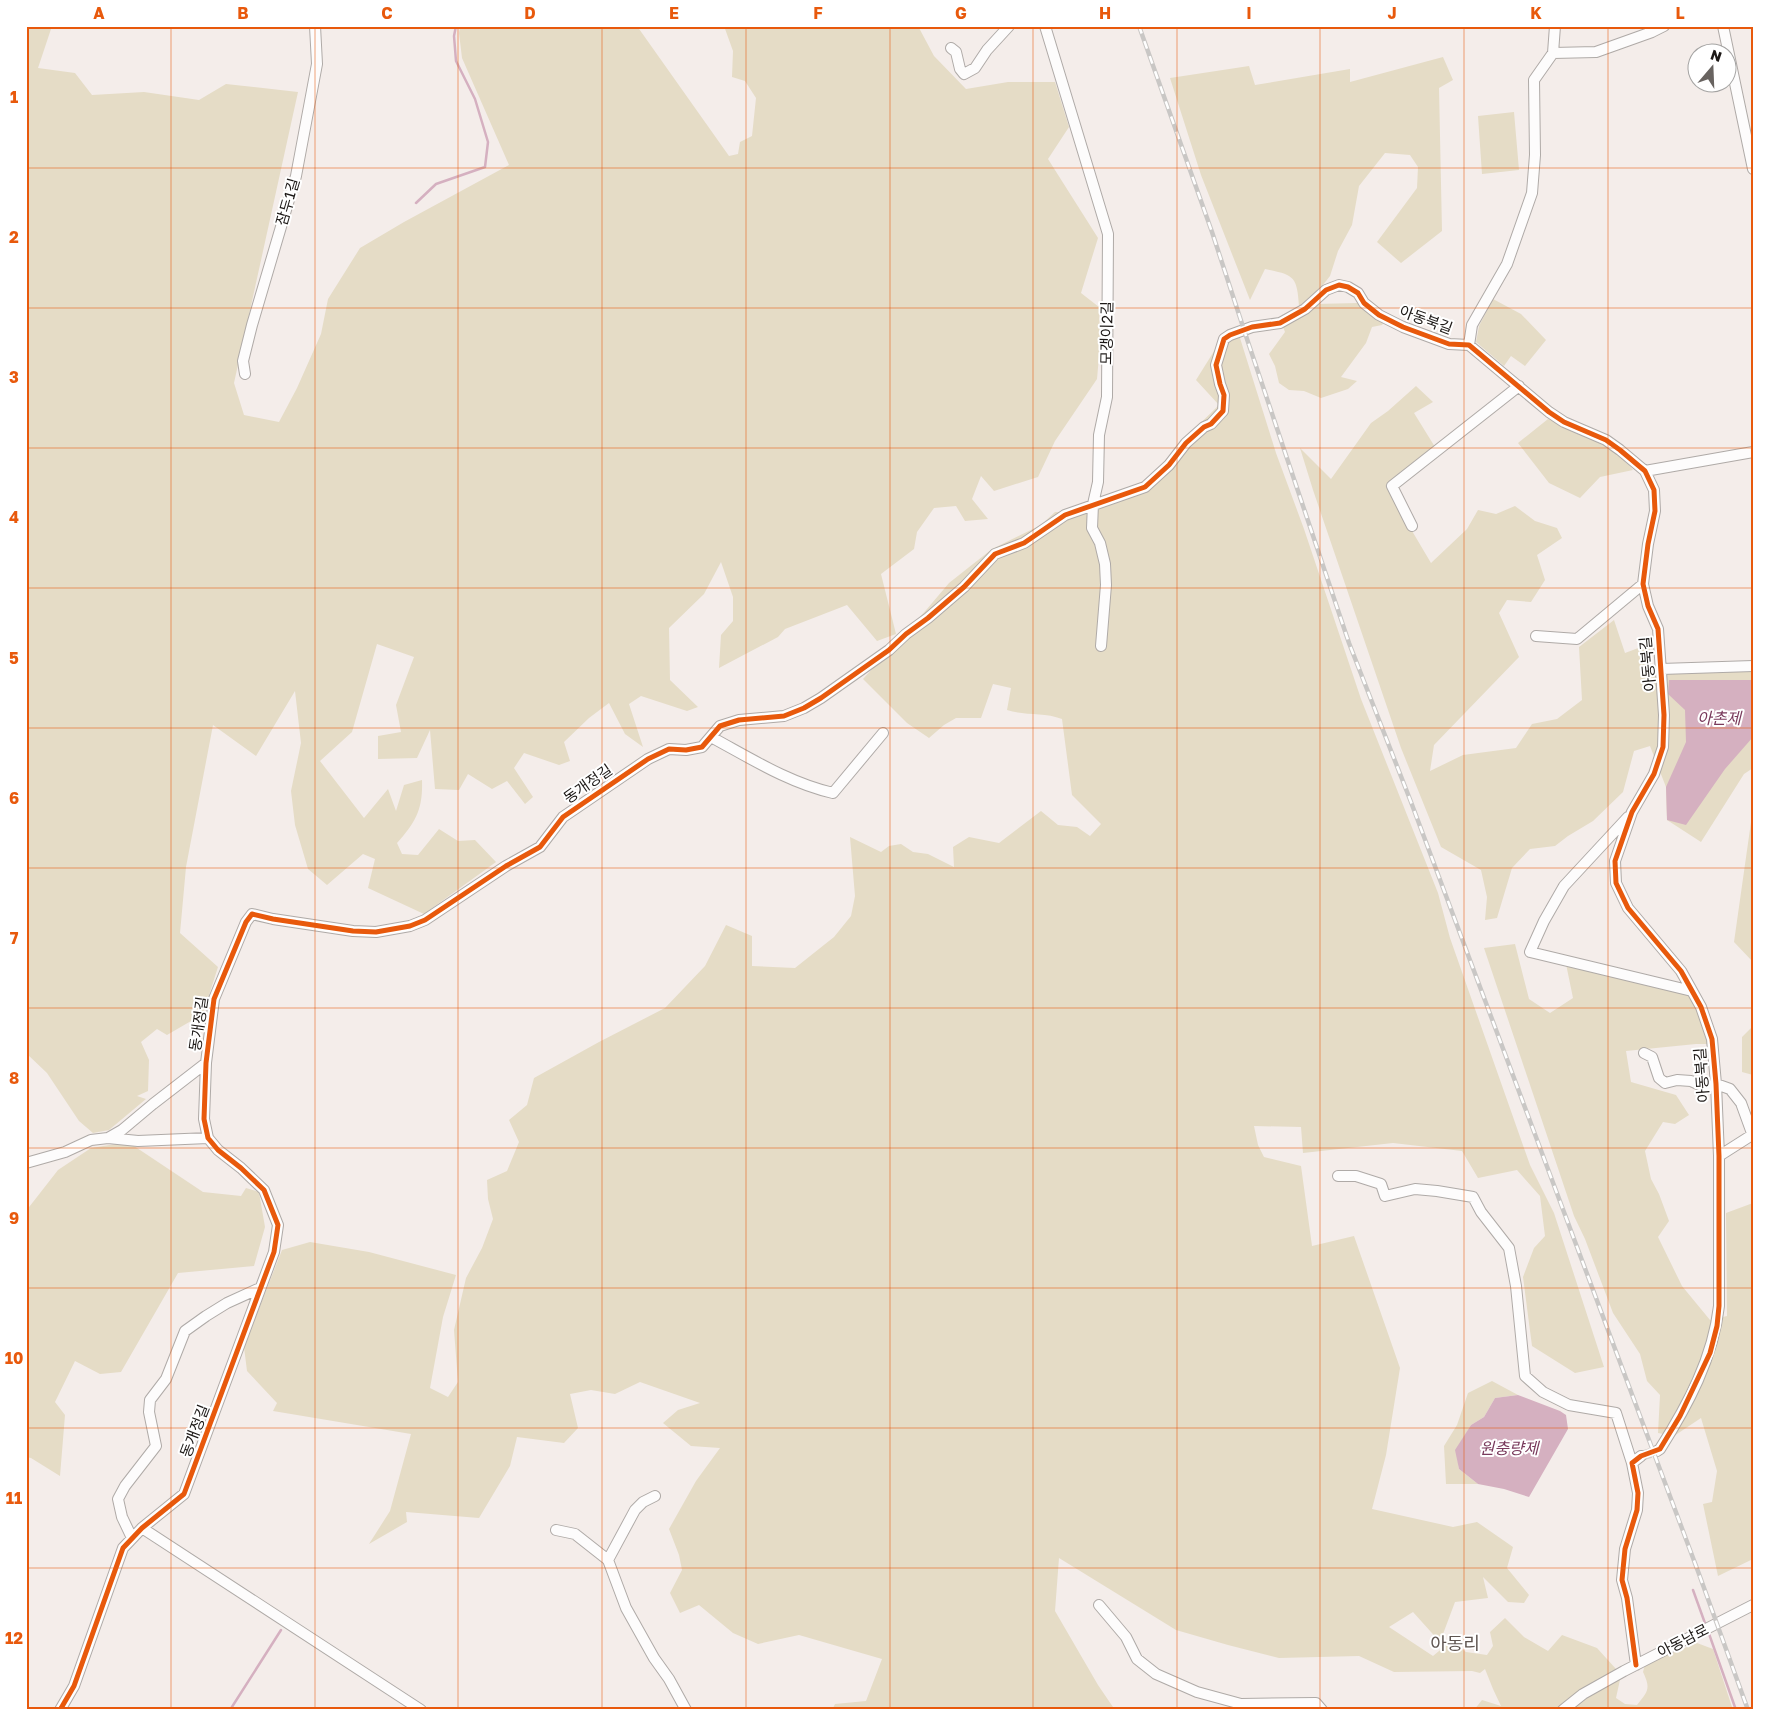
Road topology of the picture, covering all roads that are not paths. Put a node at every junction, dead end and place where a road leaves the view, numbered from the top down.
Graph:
1 (315, 26) edge
2 (1009, 26) edge
3 (1045, 26) edge
4 (1554, 26) edge
5 (1664, 26) edge
6 (1723, 26) edge
7 (951, 48) dead end
8 (1553, 53) junction
9 (1753, 169) edge
10 (1469, 345) junction
11 (245, 374) dead end
12 (1519, 386) junction
13 (1753, 452) edge
14 (1645, 471) junction
15 (1093, 504) junction
16 (1412, 526) dead end
17 (1643, 584) junction
18 (1536, 636) dead end
19 (1101, 646) dead end
20 (1753, 666) edge
21 (1660, 669) junction
22 (883, 732) dead end
23 (711, 737) junction
24 (1632, 812) junction
25 (1692, 991) junction
26 (1644, 1053) dead end
27 (206, 1062) junction
28 (1716, 1084) junction
29 (1752, 1136) edge
30 (108, 1138) junction
31 (208, 1138) junction
32 (1719, 1156) junction
33 (26, 1163) edge
34 (1338, 1176) dead end
35 (260, 1288) junction
36 (1657, 1451) tunnel mouth
37 (1641, 1456) tunnel mouth
38 (1632, 1463) junction
39 (656, 1496) dead end
40 (142, 1528) junction
41 (556, 1530) dead end
42 (132, 1538) junction
43 (608, 1560) junction
44 (1099, 1606) dead end
45 (1753, 1606) edge
46 (1636, 1665) junction
47 (60, 1710) edge
48 (422, 1710) edge
49 (686, 1710) edge
50 (1322, 1710) edge
51 (1563, 1710) edge

1 - 11 street, 잠두1길
2 - 7 street
3 - 15 street, 모갱이2길
4 - 8 street
5 - 8 street
6 - 9 street
8 - 10 street, 아동북길
10 - 12 street, 아동북길
10 - 15 street, 아동북길
12 - 14 street, 아동북길
12 - 16 street
13 - 14 street
14 - 17 street, 아동북길
15 - 19 street, 모갱이2길
15 - 23 street, 동개정길
17 - 18 street
17 - 21 street, 아동북길
20 - 21 street
21 - 24 street, 아동북길
22 - 23 street
23 - 27 street, 동개정길
24 - 25 street, 아동북길
24 - 25 street, 아동북길
25 - 28 street, 아동북길
26 - 28 street
27 - 30 street
27 - 31 street, 동개정길
28 - 29 street
28 - 32 street, 아동북길
29 - 32 street
30 - 31 street
30 - 33 street
31 - 35 street, 동개정길
32 - 36 street, 아동북길
34 - 38 street
35 - 40 street, 동개정길
35 - 42 street
37 - 38 street
38 - 46 street
39 - 43 street
40 - 42 street, 동개정길
40 - 48 street
41 - 43 street
42 - 47 street, 동개정길
43 - 49 street
44 - 50 street
45 - 46 street, 아동남로
46 - 51 street, 아동남로

